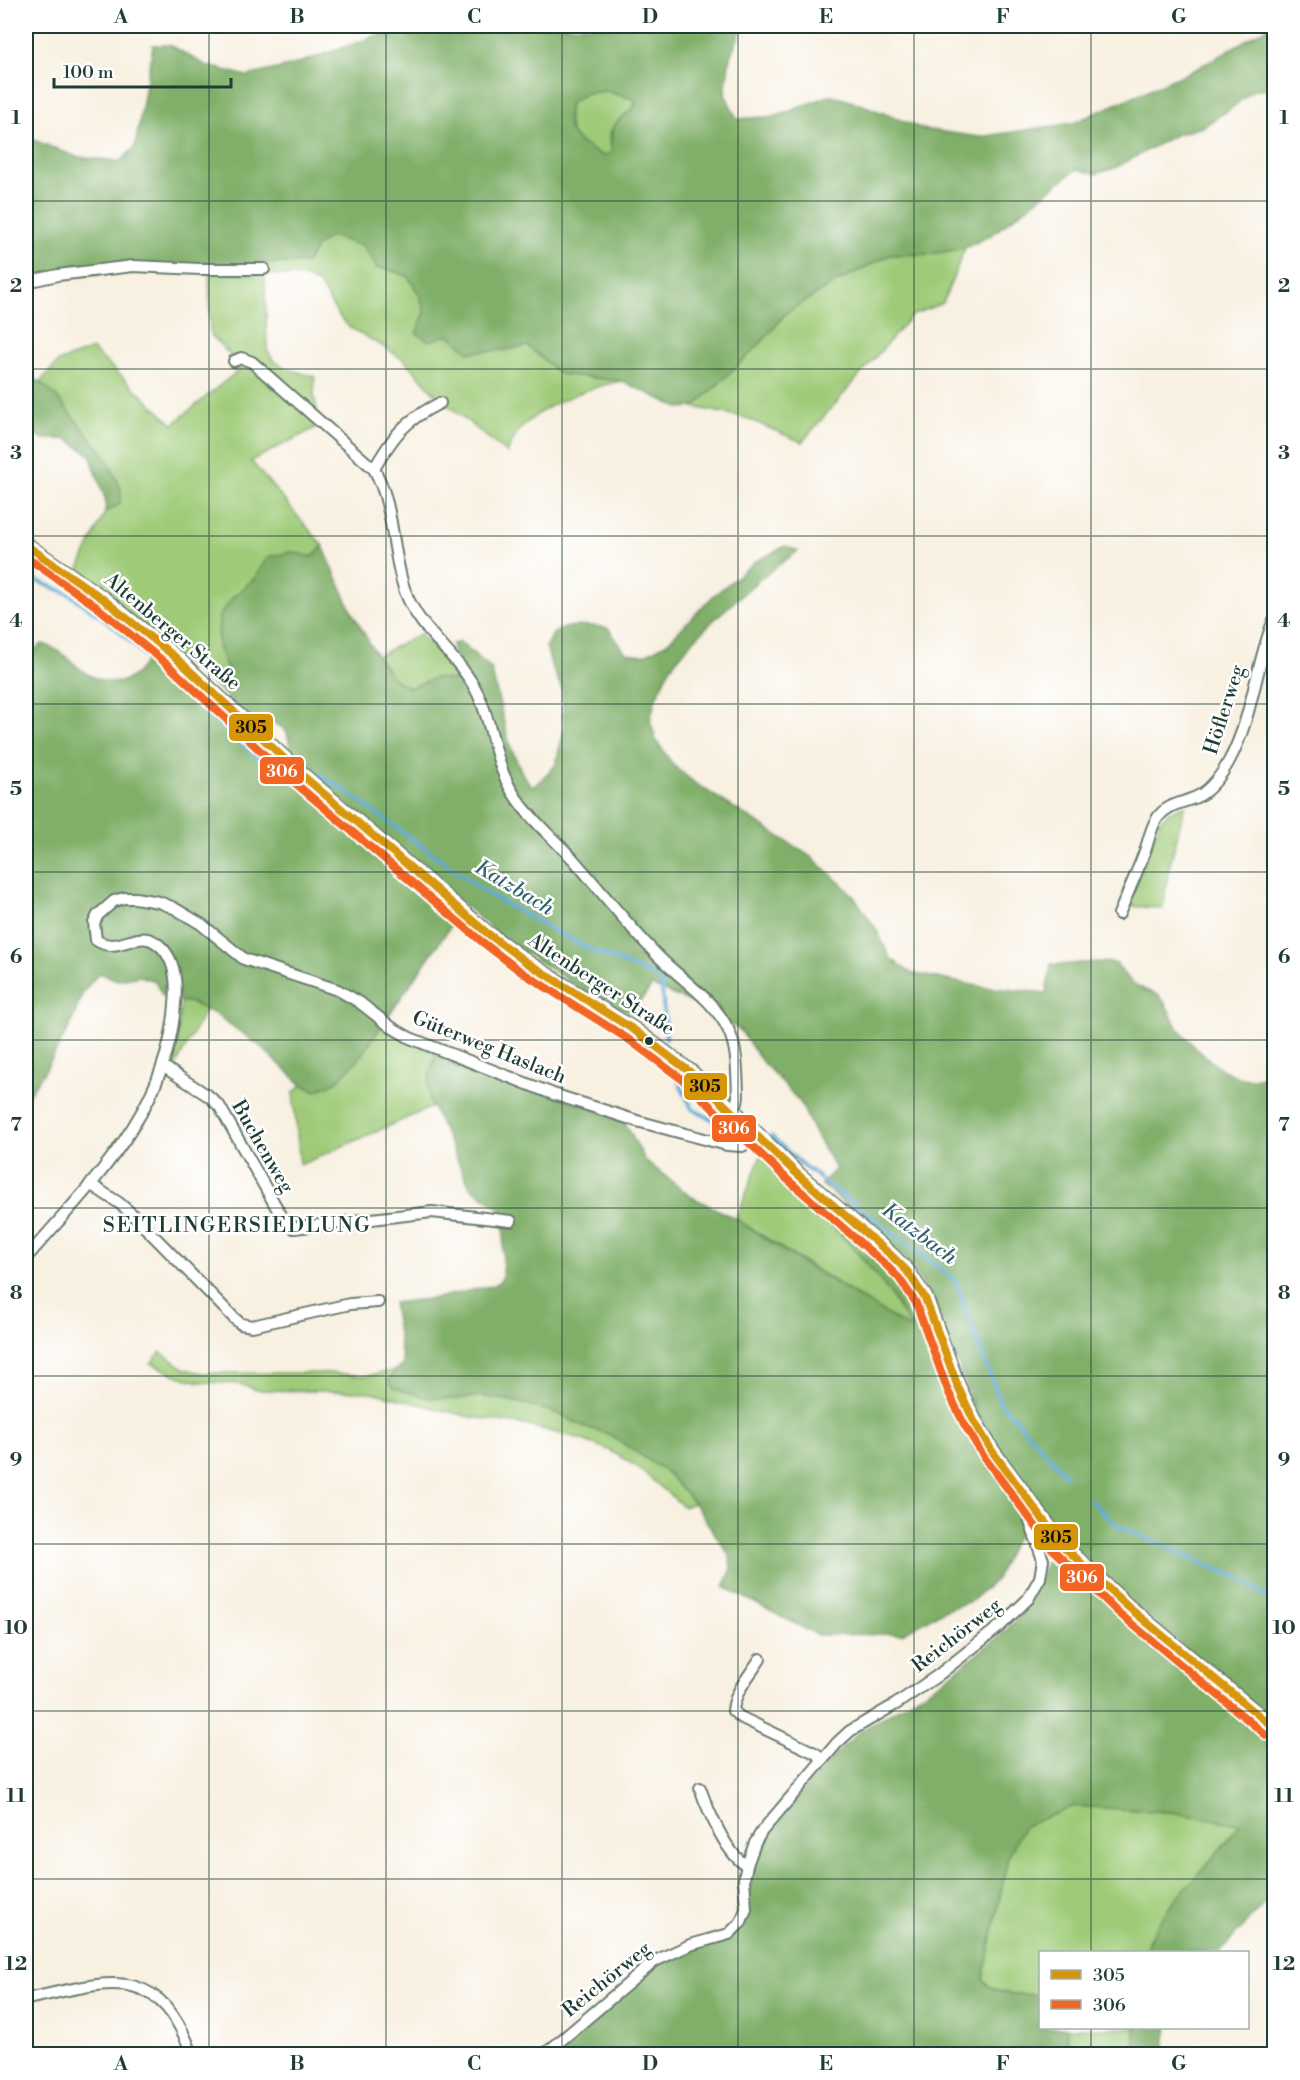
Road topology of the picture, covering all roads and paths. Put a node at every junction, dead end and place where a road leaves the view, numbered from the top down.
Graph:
1 (264, 269) dead end
2 (26, 282) edge
3 (234, 361) dead end
4 (440, 403) dead end
5 (374, 469) junction
6 (26, 545) edge
7 (1275, 620) edge
8 (1119, 914) dead end
9 (164, 1067) junction
10 (732, 1110) junction
11 (759, 1137) junction
12 (90, 1184) junction
13 (511, 1221) dead end
14 (26, 1258) edge
15 (378, 1302) dead end
16 (1029, 1503) junction
17 (760, 1659) dead end
18 (1275, 1728) edge
19 (823, 1759) junction
20 (700, 1788) dead end
21 (747, 1865) junction
22 (26, 1999) edge
23 (192, 2055) edge
24 (544, 2055) edge

1 - 2 street
3 - 5 street
4 - 5 street
5 - 10 street
6 - 10 street, Altenberger Straße
7 - 8 street, Höflerweg
9 - 11 street, Güterweg Haslach
9 - 12 street, Güterweg Haslach
9 - 13 street, Buchenweg
10 - 11 street, Altenberger Straße
11 - 16 street, Altenberger Straße
12 - 14 street, Güterweg Haslach
12 - 15 street
16 - 18 street, Altenberger Straße
16 - 19 street, Reichörweg
17 - 19 street
19 - 21 street, Reichörweg
20 - 21 street
21 - 24 street, Reichörweg
22 - 23 street

